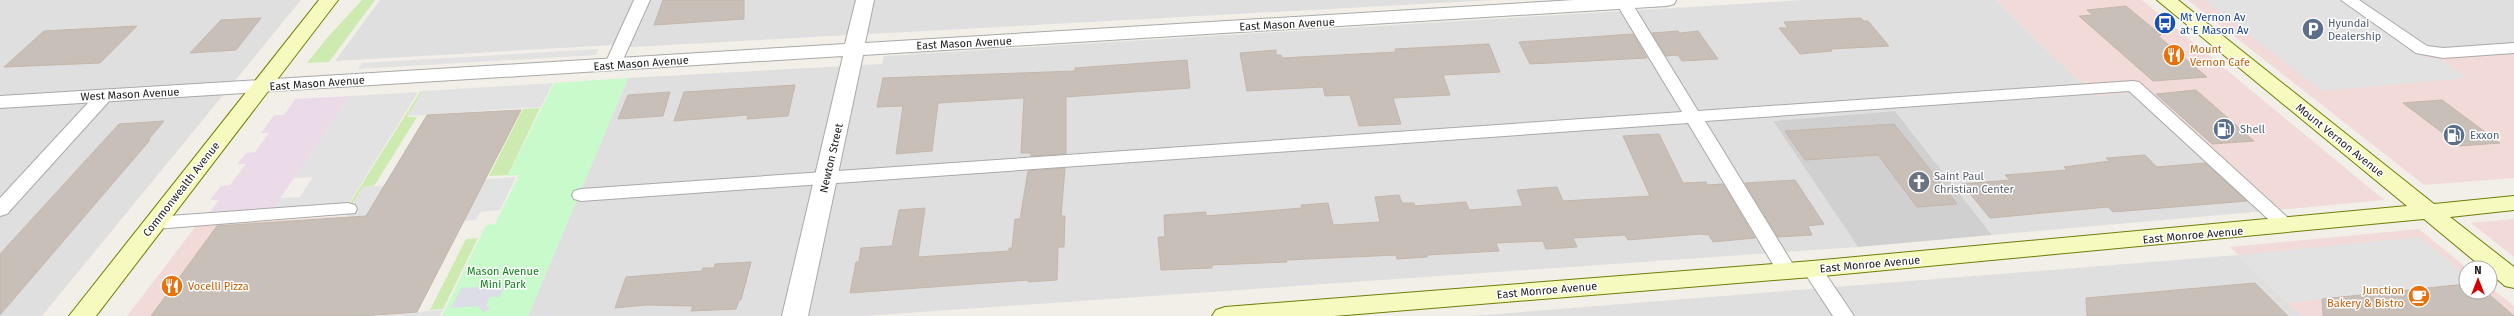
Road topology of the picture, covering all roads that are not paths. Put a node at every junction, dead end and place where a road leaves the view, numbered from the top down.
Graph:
1 (329, 0) edge
2 (344, 0) edge
3 (642, 0) edge
4 (865, 0) edge
5 (1667, 0) edge
6 (2166, 0) edge
7 (2349, 0) edge
8 (1624, 3) junction
9 (2514, 48) edge
10 (855, 50) junction
11 (280, 62) junction
12 (613, 64) junction
13 (261, 86) junction
14 (105, 95) junction
15 (0, 102) edge
16 (1694, 117) junction
17 (827, 178) junction
18 (581, 196) dead end
19 (2514, 202) edge
20 (348, 209) dead end
21 (0, 210) edge
22 (2429, 212) junction
23 (155, 223) junction
24 (2288, 226) junction
25 (1812, 269) junction
26 (1787, 271) junction
27 (2514, 280) edge
28 (1266, 314) edge
29 (82, 316) edge
30 (795, 316) edge
31 (1225, 316) edge
32 (1844, 316) edge

1 - 11 street, Commonwealth Avenue
2 - 11 street, Commonwealth Avenue
3 - 12 lane
4 - 10 street, Newton Street
5 - 8 street, East Mason Avenue
6 - 22 street, Mount Vernon Avenue
7 - 9 lane
8 - 10 street, East Mason Avenue
8 - 16 lane
10 - 12 street, East Mason Avenue
10 - 17 street, Newton Street
11 - 13 street, Commonwealth Avenue
12 - 13 street, East Mason Avenue
13 - 14 street, West Mason Avenue
13 - 23 street, Commonwealth Avenue
14 - 15 street, West Mason Avenue
14 - 21 lane
16 - 17 lane
16 - 24 lane
16 - 26 lane
17 - 18 lane
17 - 30 street, Newton Street
19 - 22 street, East Monroe Avenue
20 - 23 lane
22 - 24 street, East Monroe Avenue
22 - 27 street, Mount Vernon Avenue
23 - 29 street, Commonwealth Avenue
24 - 25 street, East Monroe Avenue
25 - 26 street, East Monroe Avenue
25 - 32 lane
26 - 28 street, East Monroe Avenue
28 - 31 street, East Monroe Avenue

